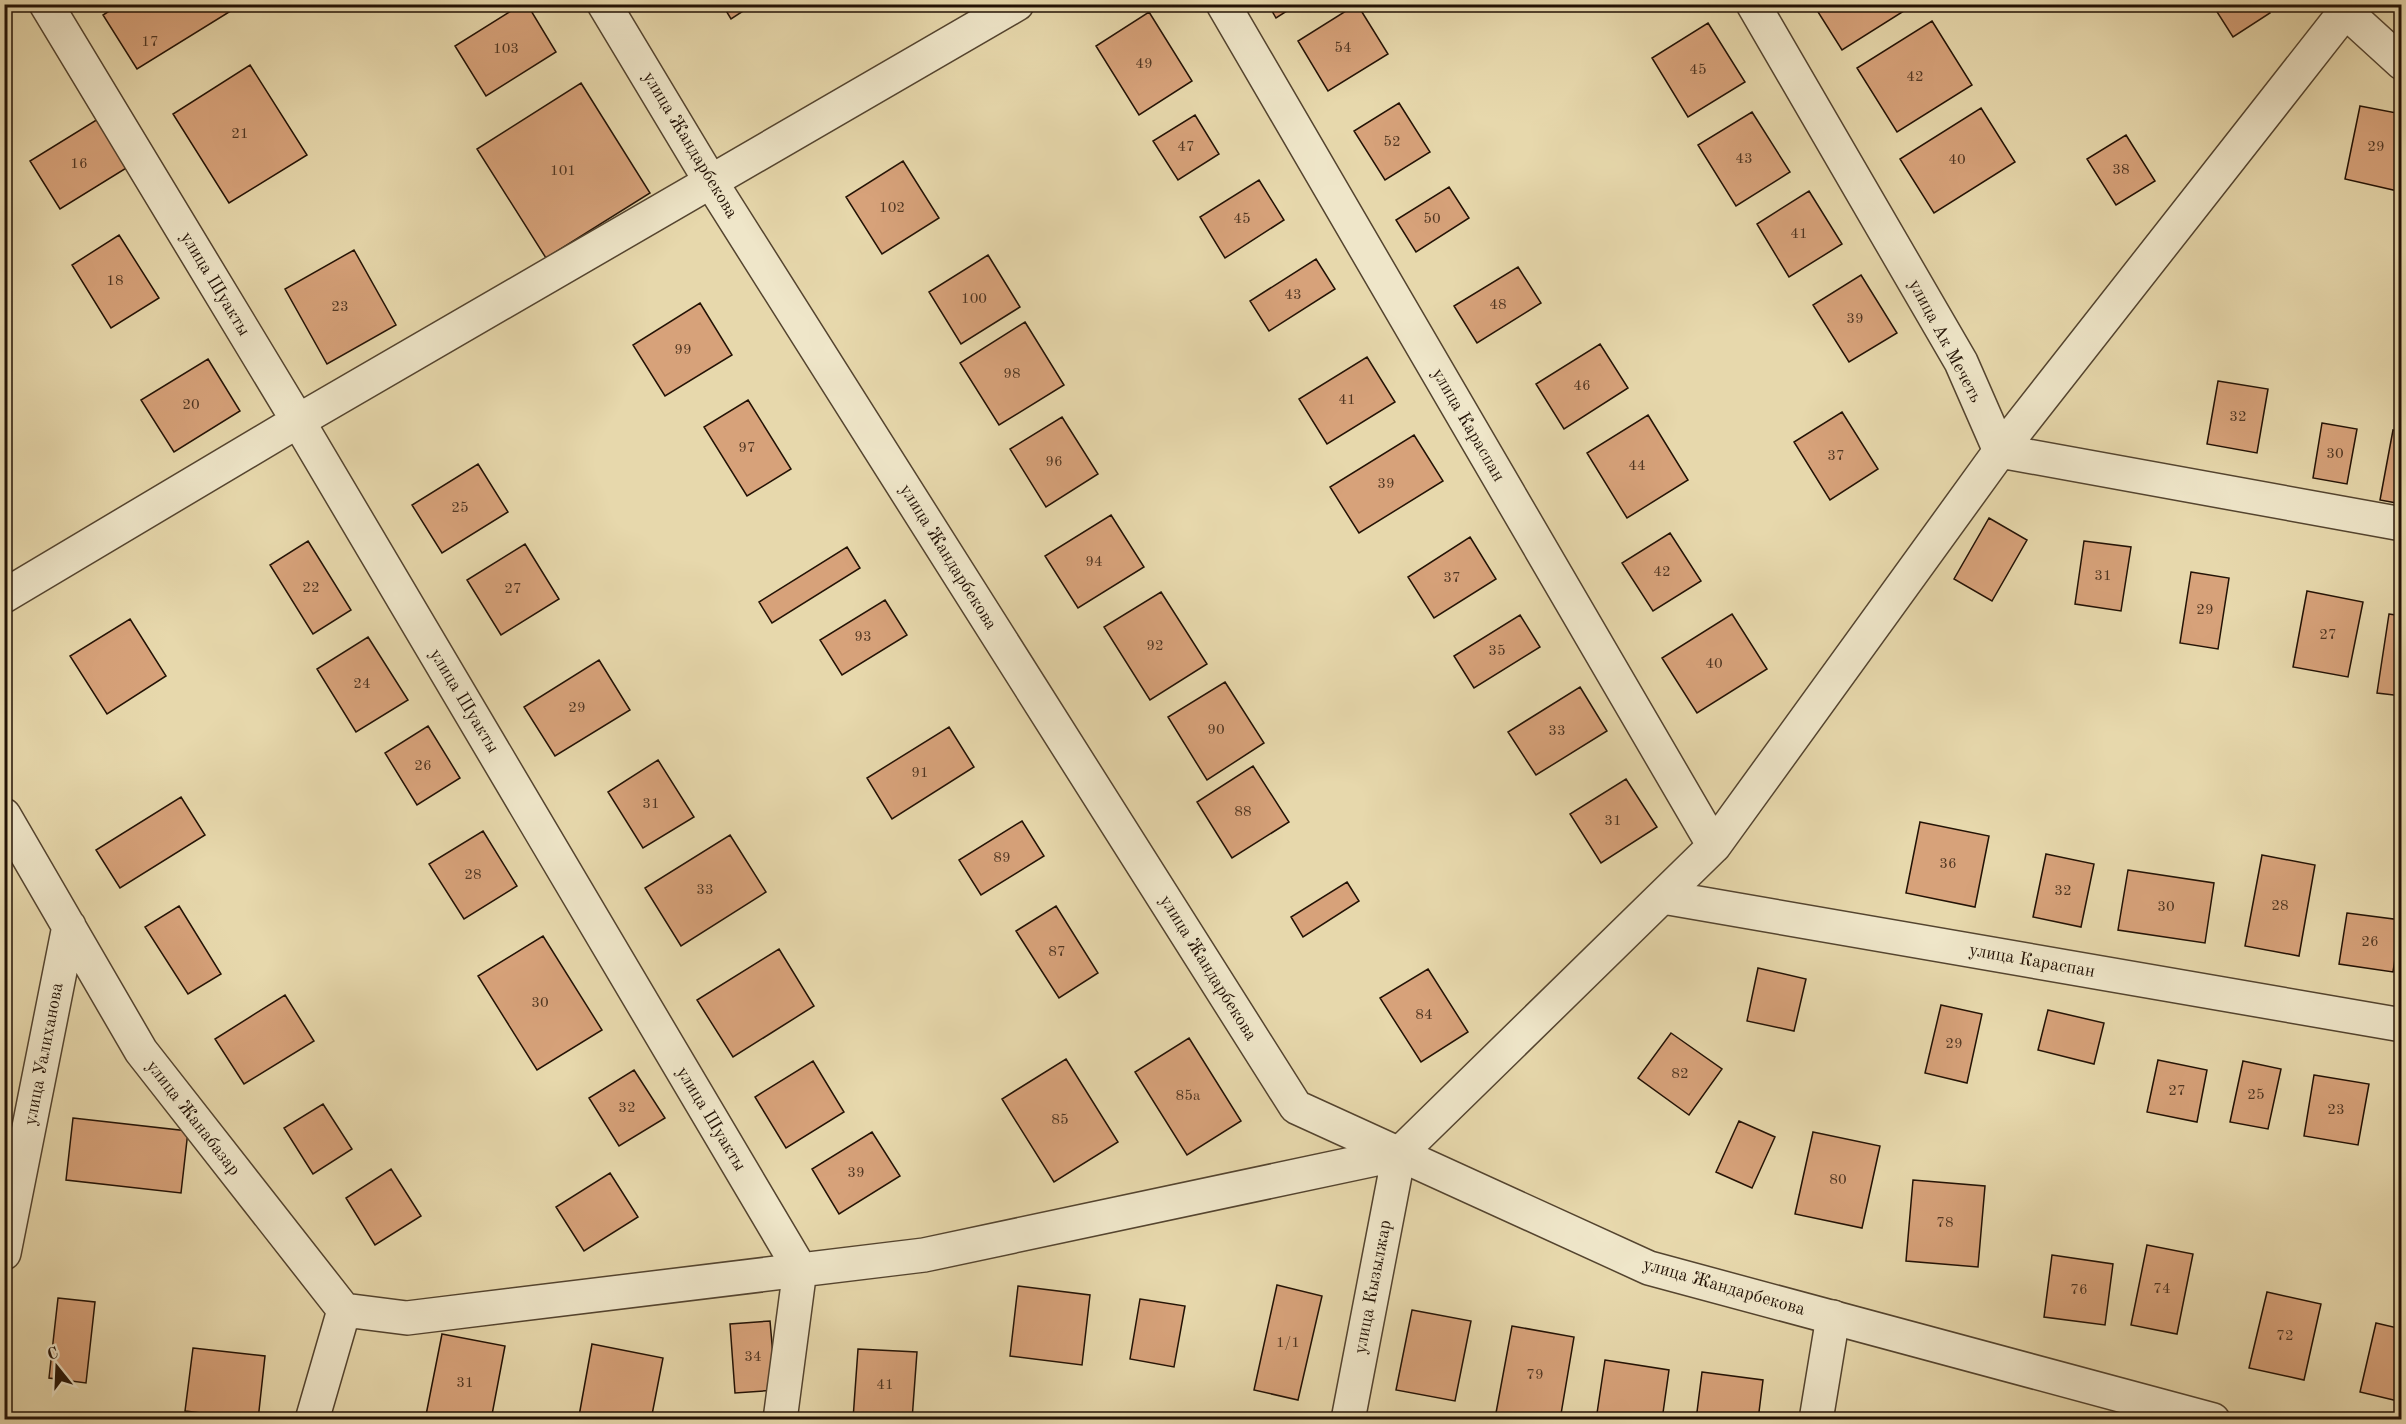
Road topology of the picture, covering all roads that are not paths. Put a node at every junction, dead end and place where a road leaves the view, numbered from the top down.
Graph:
1 (46, 4) edge
2 (604, 4) edge
3 (1017, 4) edge
4 (1223, 4) edge
5 (1753, 4) edge
6 (2346, 7) edge
7 (2402, 63) edge
8 (711, 182) junction
9 (298, 421) junction
10 (2000, 451) junction
11 (2402, 524) edge
12 (4, 596) edge
13 (4, 815) edge
14 (1714, 846) junction
15 (1663, 897) junction
16 (69, 926) junction
17 (2402, 1025) edge
18 (1399, 1154) junction
19 (4, 1253) edge
20 (800, 1269) junction
21 (344, 1310) junction
22 (1833, 1317) junction
23 (312, 1419) edge
24 (780, 1419) edge
25 (1348, 1419) edge
26 (1816, 1419) edge
27 (2213, 1419) edge

1 - 9 street, улица Шуакты
2 - 8 street, улица Жандарбекова
3 - 8 street
4 - 14 street, улица Караспан
5 - 10 street, улица Ак Мечеть
6 - 7 street
6 - 10 street
8 - 9 street
8 - 18 street, улица Жандарбекова
9 - 12 street
9 - 20 street, улица Шуакты
10 - 11 street
10 - 14 street
13 - 16 street, улица Жанабазар
14 - 15 street
15 - 17 street, улица Караспан
15 - 18 street
16 - 19 street, улица Уалиханова
16 - 21 street, улица Жанабазар
18 - 20 street
18 - 22 street, улица Жандарбекова
18 - 25 street, улица Кызылжар
20 - 21 street
20 - 24 street
21 - 23 street
22 - 26 street
22 - 27 street, улица Жандарбекова

